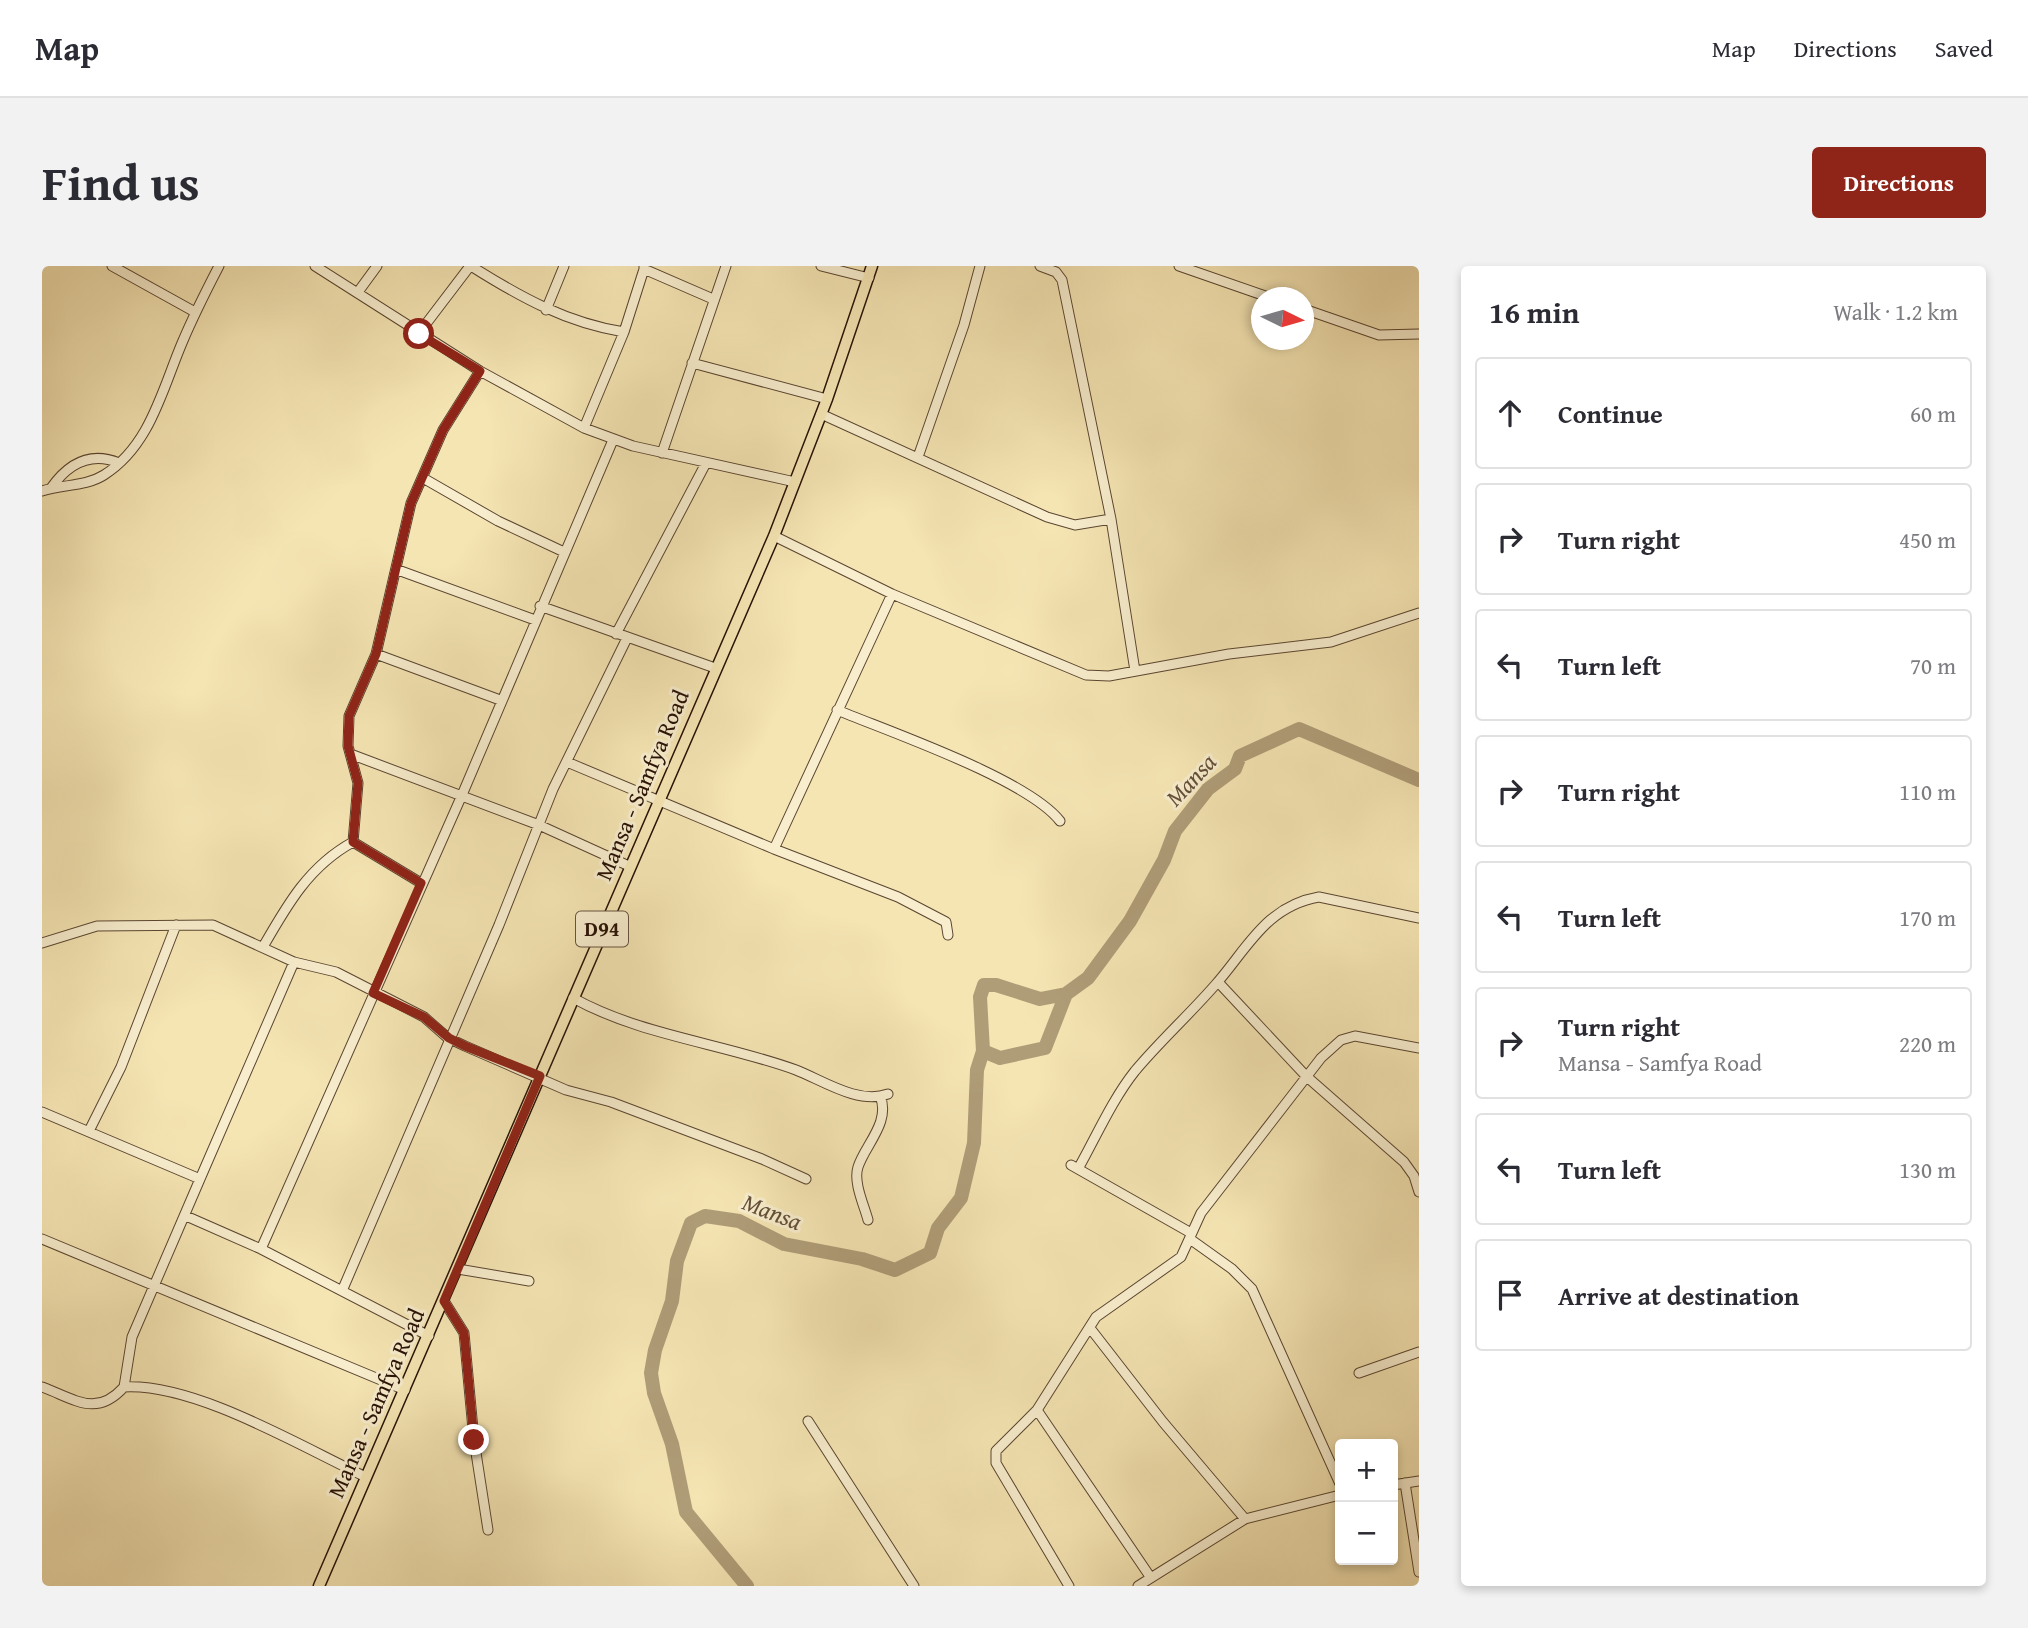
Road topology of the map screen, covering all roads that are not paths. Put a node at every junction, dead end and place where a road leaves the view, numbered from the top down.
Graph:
1 (112, 266) edge
2 (219, 266) edge
3 (315, 266) edge
4 (377, 266) edge
5 (470, 266) edge
6 (564, 266) edge
7 (726, 266) edge
8 (821, 266) edge
9 (872, 266) edge
10 (980, 266) edge
11 (1040, 266) edge
12 (1179, 266) edge
13 (644, 268) edge
14 (869, 278) junction
15 (1251, 291) edge
16 (358, 292) junction
17 (713, 299) junction
18 (546, 310) junction
19 (195, 312) junction
20 (1314, 312) edge
21 (624, 332) junction
22 (419, 334) junction
23 (1419, 334) edge
24 (692, 363) junction
25 (480, 371) junction
26 (827, 399) junction
27 (821, 414) junction
28 (584, 428) junction
29 (613, 440) junction
30 (662, 453) junction
31 (918, 457) junction
32 (119, 463) junction
33 (706, 463) junction
34 (423, 478) junction
35 (795, 482) junction
36 (46, 490) edge
37 (1111, 519) junction
38 (774, 536) junction
39 (564, 552) junction
40 (398, 570) junction
41 (891, 594) junction
42 (540, 606) junction
43 (1419, 613) edge
44 (535, 620) junction
45 (616, 634) junction
46 (627, 638) junction
47 (376, 654) junction
48 (715, 668) junction
49 (1135, 671) junction
50 (500, 700) junction
51 (837, 710) junction
52 (353, 755) junction
53 (567, 762) junction
54 (462, 795) junction
55 (658, 800) junction
56 (1060, 821) dead end
57 (539, 825) junction
58 (353, 842) junction
59 (774, 849) junction
60 (629, 866) junction
61 (421, 883) junction
62 (1419, 918) edge
63 (176, 925) junction
64 (948, 935) dead end
65 (42, 943) edge
66 (264, 947) junction
67 (294, 962) junction
68 (1218, 982) junction
69 (373, 993) junction
70 (573, 998) junction
71 (449, 1038) junction
72 (1419, 1048) edge
73 (540, 1076) junction
74 (1306, 1076) junction
75 (42, 1112) edge
76 (89, 1131) junction
77 (200, 1179) junction
78 (806, 1180) dead end
79 (1419, 1192) edge
80 (186, 1216) junction
81 (868, 1220) dead end
82 (1191, 1236) junction
83 (42, 1239) edge
84 (261, 1249) junction
85 (457, 1269) junction
86 (529, 1281) dead end
87 (156, 1286) junction
88 (342, 1291) junction
89 (444, 1301) junction
90 (1090, 1328) junction
91 (429, 1336) junction
92 (1419, 1352) edge
93 (1359, 1373) dead end
94 (42, 1387) edge
95 (124, 1387) junction
96 (405, 1391) junction
97 (1037, 1410) junction
98 (808, 1421) dead end
99 (1335, 1473) edge
100 (366, 1477) junction
101 (1419, 1481) edge
102 (1405, 1483) junction
103 (1398, 1484) edge
104 (1335, 1496) edge
105 (1245, 1519) junction
106 (488, 1530) dead end
107 (1419, 1573) edge
108 (1150, 1578) junction
109 (319, 1586) edge
110 (914, 1586) edge
111 (1069, 1586) edge
112 (1138, 1586) edge

1 - 19 street
2 - 19 street
3 - 16 street
4 - 16 street
5 - 18 street
5 - 22 street
6 - 18 street
7 - 17 street
8 - 14 street
9 - 14 main road, Mansa - Samfya Road / D94
10 - 31 street
11 - 37 street
12 - 15 street
13 - 17 street
13 - 21 street
14 - 26 main road, Mansa - Samfya Road / D94
16 - 22 street
17 - 24 street
18 - 21 street
19 - 32 street
20 - 23 street
21 - 28 street
22 - 25 street
24 - 26 street
24 - 30 street
25 - 28 street
25 - 34 street
26 - 27 main road, Mansa - Samfya Road / D94
27 - 31 street
27 - 35 main road, Mansa - Samfya Road / D94
28 - 29 street
29 - 30 street
29 - 39 street
30 - 33 street
31 - 37 street
32 - 36 street
32 - 36 street
33 - 35 street
33 - 45 street
34 - 39 street
34 - 40 street
35 - 38 main road, Mansa - Samfya Road / D94
37 - 49 street
38 - 41 street
38 - 48 main road, Mansa - Samfya Road / D94
39 - 42 street
40 - 44 street
40 - 47 street
41 - 49 street
41 - 51 street
42 - 44 street
42 - 45 street
43 - 49 street
44 - 50 street
45 - 46 street
46 - 48 street
46 - 53 street
47 - 50 street
47 - 52 street
48 - 55 main road, Mansa - Samfya Road / D94
50 - 54 street
51 - 56 street
51 - 59 street
52 - 54 street
52 - 58 street
53 - 55 street
53 - 57 street
54 - 57 street
54 - 61 street
55 - 59 street
55 - 60 main road, Mansa - Samfya Road / D94
57 - 60 street
57 - 71 street
58 - 61 street
58 - 66 street
59 - 64 street
60 - 70 main road, Mansa - Samfya Road / D94
61 - 69 street
62 - 68 street
63 - 65 street
63 - 66 street
63 - 76 street
66 - 67 street
67 - 69 street
67 - 77 street
68 - 74 street
68 - 82 street
69 - 71 street
69 - 84 street
70 - 73 main road, Mansa - Samfya Road / D94
70 - 81 street
71 - 73 street
71 - 88 street
72 - 74 street
73 - 78 street
73 - 85 main road, Mansa - Samfya Road / D94
74 - 79 street
74 - 82 street
75 - 76 street
76 - 77 street
77 - 80 street
80 - 84 street
80 - 87 street
82 - 90 street
82 - 99 street
83 - 87 street
84 - 88 street
85 - 86 street
85 - 89 main road, Mansa - Samfya Road / D94
87 - 95 street
87 - 96 street
88 - 91 street
89 - 91 main road, Mansa - Samfya Road / D94
89 - 106 street
90 - 97 street
90 - 105 street
91 - 96 main road, Mansa - Samfya Road / D94
92 - 93 street
94 - 95 street
95 - 100 street
96 - 100 main road, Mansa - Samfya Road / D94
97 - 108 street
97 - 111 street
98 - 110 street
100 - 109 main road, Mansa - Samfya Road / D94
101 - 102 street
102 - 103 street
102 - 107 street
104 - 105 street
105 - 108 street
108 - 112 street

